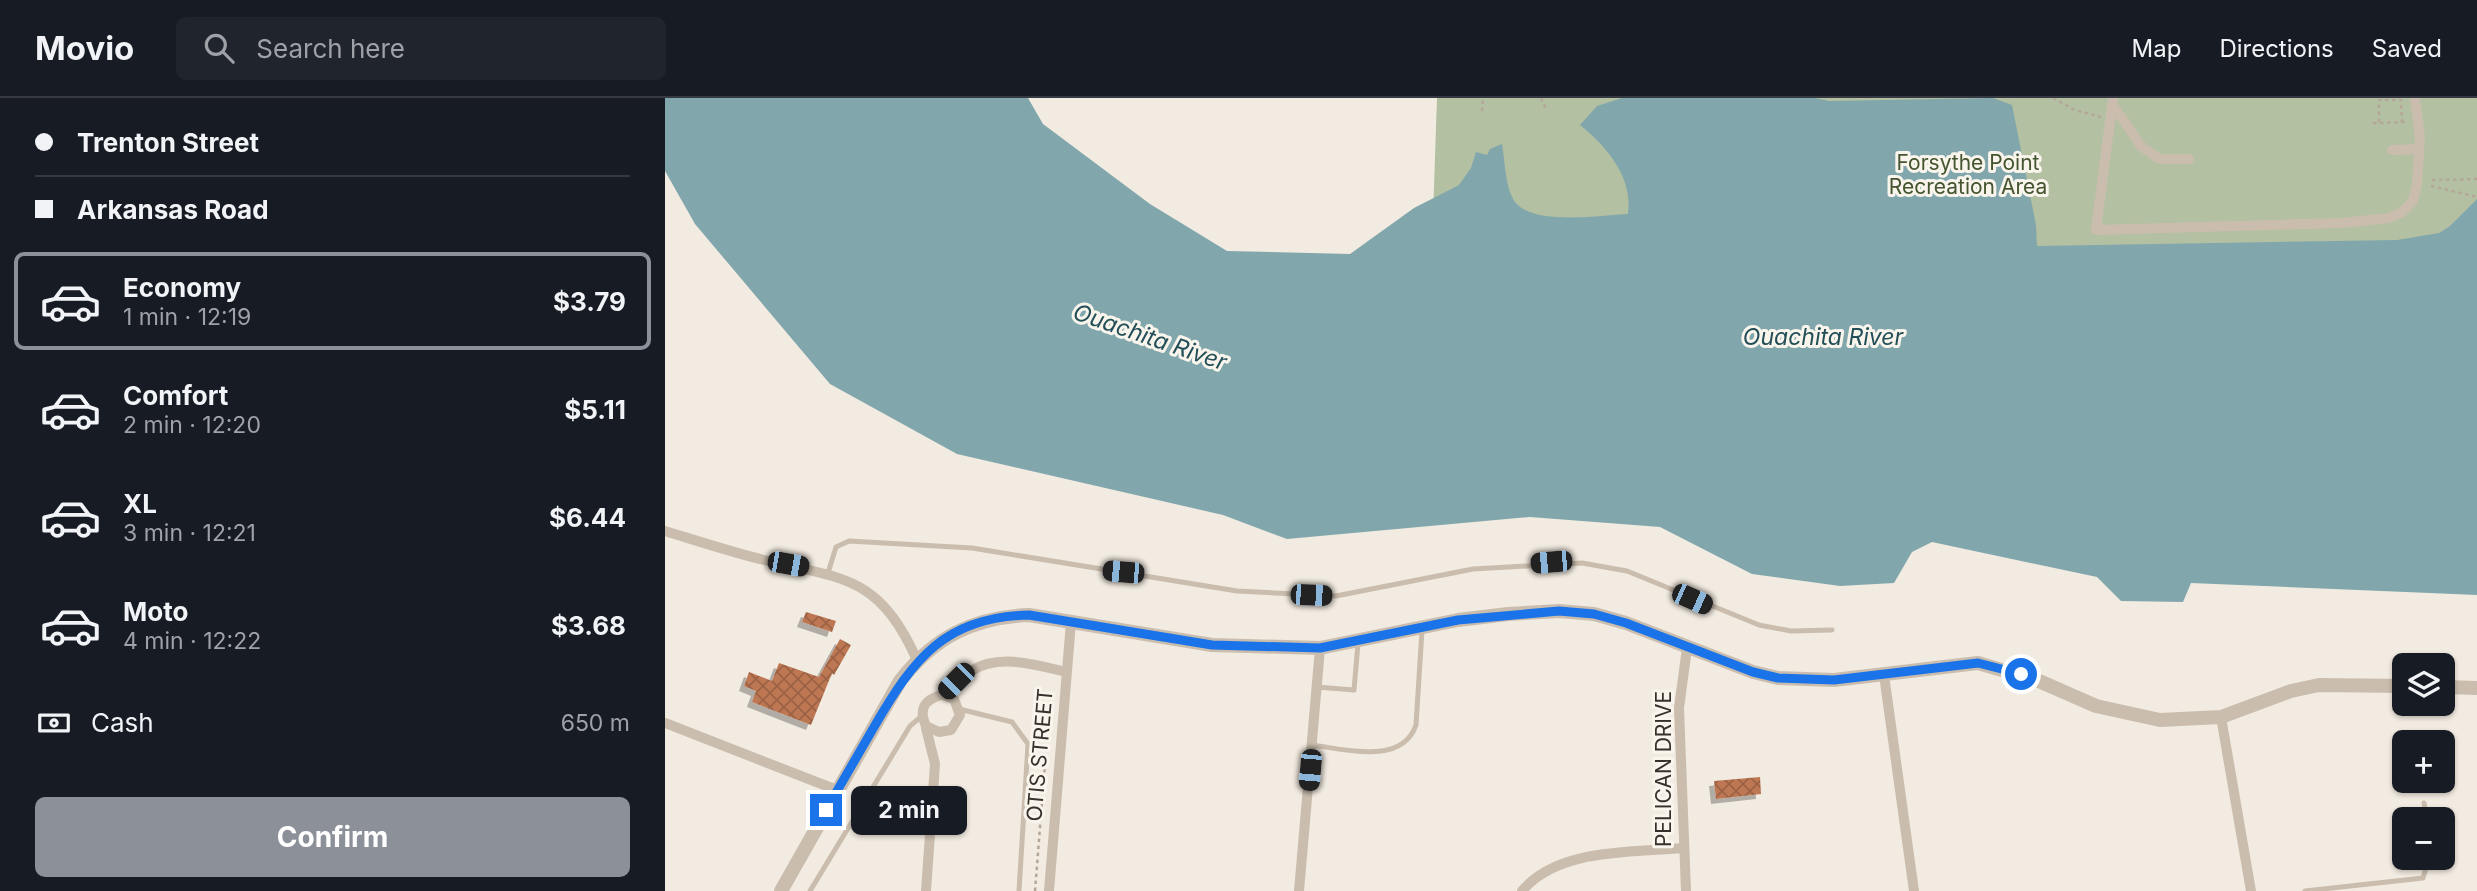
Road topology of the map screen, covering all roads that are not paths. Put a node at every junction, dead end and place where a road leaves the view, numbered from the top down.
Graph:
1 (2415, 98) edge
2 (2113, 101) edge
3 (2419, 149) junction
4 (2392, 150) dead end
5 (2189, 159) dead end
6 (665, 531) edge
7 (828, 573) junction
8 (1071, 622) junction
9 (1422, 627) junction
10 (1832, 630) dead end
11 (1358, 640) junction
12 (1320, 648) junction
13 (1687, 648) junction
14 (917, 660) junction
15 (1066, 672) junction
16 (1884, 675) junction
17 (2392, 685) edge
18 (1317, 687) junction
19 (2455, 687) edge
20 (2477, 688) edge
21 (943, 695) junction
22 (959, 709) junction
23 (2221, 718) junction
24 (924, 721) junction
25 (665, 723) edge
26 (1312, 745) junction
27 (837, 790) junction
28 (2424, 803) dead end
29 (2425, 807) edge
30 (1682, 848) junction
31 (2425, 870) edge
32 (781, 891) edge
33 (810, 891) edge
34 (926, 891) edge
35 (1019, 891) edge
36 (1049, 891) edge
37 (1299, 891) edge
38 (1522, 891) edge
39 (1686, 891) edge
40 (1914, 891) edge
41 (2251, 891) edge
42 (2305, 891) edge

1 - 3 street
2 - 3 street
2 - 5 street
3 - 4 street
6 - 7 street
7 - 10 lane
7 - 14 street
8 - 12 street
8 - 14 street
8 - 15 street, OTIS STREET
9 - 11 street
9 - 13 street
9 - 26 lane
11 - 12 street
11 - 18 lane
12 - 18 street
13 - 16 street
13 - 30 street, PELICAN DRIVE
14 - 27 street
15 - 21 street
15 - 36 street, OTIS STREET
16 - 23 street
16 - 40 street
17 - 23 street
18 - 26 street
19 - 20 street
21 - 22 street
21 - 24 street
22 - 24 street
22 - 35 lane
23 - 41 street
24 - 33 lane
24 - 34 street
25 - 27 street
26 - 37 street
27 - 32 street
28 - 29 lane
30 - 38 street
30 - 39 street, PELICAN DRIVE
31 - 42 lane

